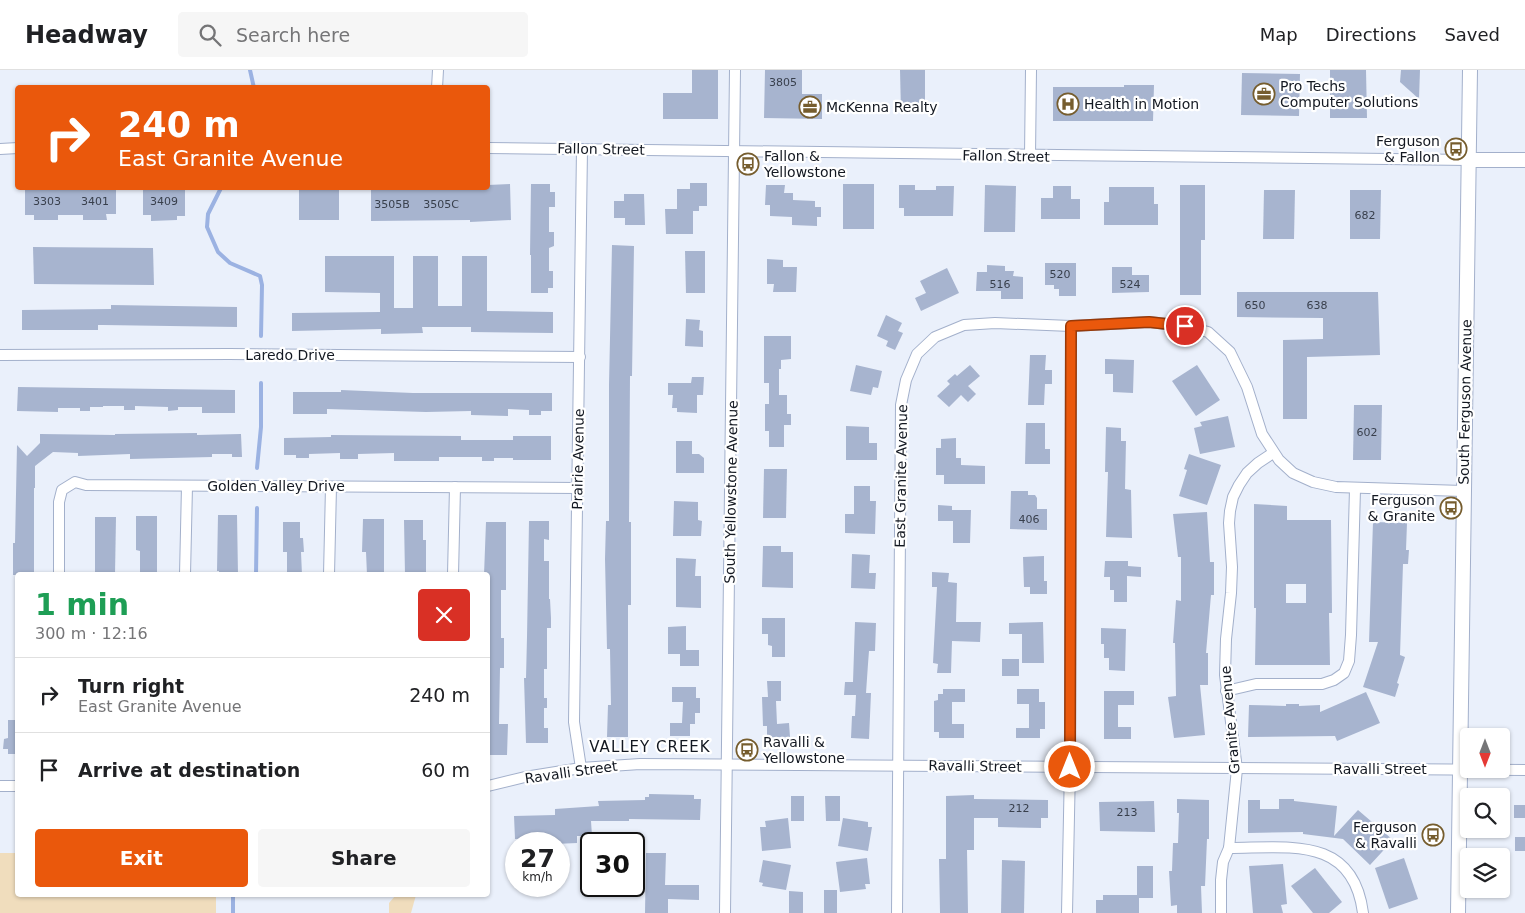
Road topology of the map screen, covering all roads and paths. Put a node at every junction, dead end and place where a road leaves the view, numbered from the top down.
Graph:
1 (438, 70) edge
2 (735, 70) edge
3 (1031, 70) edge
4 (1470, 70) edge
5 (438, 85) edge
6 (15, 148) edge
7 (490, 148) edge
8 (0, 149) edge
9 (582, 149) junction
10 (735, 152) junction
11 (1030, 156) junction
12 (1468, 160) junction
13 (1525, 160) edge
14 (1071, 326) junction
15 (0, 355) edge
16 (580, 357) junction
17 (1273, 453) junction
18 (187, 486) junction
19 (331, 487) junction
20 (455, 487) junction
21 (578, 488) junction
22 (1355, 489) junction
23 (1463, 491) junction
24 (59, 572) edge
25 (185, 572) edge
26 (329, 572) edge
27 (453, 572) edge
28 (1226, 690) junction
29 (1460, 728) edge
30 (899, 764) junction
31 (728, 765) junction
32 (1070, 767) junction
33 (581, 768) junction
34 (1237, 769) junction
35 (1460, 770) joint
36 (1510, 770) edge
37 (1525, 770) edge
38 (0, 786) edge
39 (15, 786) edge
40 (490, 786) edge
41 (1229, 848) junction
42 (725, 913) edge
43 (897, 913) edge
44 (1067, 913) edge
45 (1221, 913) edge
46 (1363, 913) edge
47 (1458, 913) edge

1 - 5 street
2 - 10 street, South Yellowstone Avenue
3 - 11 street
4 - 12 street, South Ferguson Avenue
6 - 8 street
7 - 9 street, Fallon Street
9 - 10 street, Fallon Street
9 - 16 street, Prairie Avenue
10 - 11 street, Fallon Street
10 - 31 street, South Yellowstone Avenue
11 - 12 street, Fallon Street
12 - 13 street, Fallon Street
12 - 23 street, South Ferguson Avenue
14 - 17 street, East Granite Avenue
14 - 30 street, East Granite Avenue
14 - 32 street
15 - 16 street, Laredo Drive
16 - 21 street, Prairie Avenue
17 - 22 street, East Granite Avenue
17 - 28 street, Granite Avenue
18 - 19 street, Golden Valley Drive
18 - 24 street, Golden Valley Drive
18 - 25 street
19 - 20 street, Golden Valley Drive
19 - 26 street
20 - 21 street, Golden Valley Drive
20 - 27 street
21 - 33 street, Prairie Avenue
22 - 23 street, East Granite Avenue
22 - 28 street
23 - 29 street, South Ferguson Avenue
28 - 34 street, Granite Avenue
30 - 31 street, Ravalli Street
30 - 32 street, Ravalli Street
30 - 43 street, East Granite Avenue
31 - 33 street, Ravalli Street
31 - 42 street, South Yellowstone Avenue
32 - 34 street, Ravalli Street
32 - 44 street
33 - 40 street, Ravalli Street
34 - 35 street, Ravalli Street
34 - 41 street, Granite Avenue
35 - 47 street, South Ferguson Avenue
36 - 37 street, Ravalli Street
38 - 39 street
41 - 45 street, Granite Avenue
41 - 46 street

